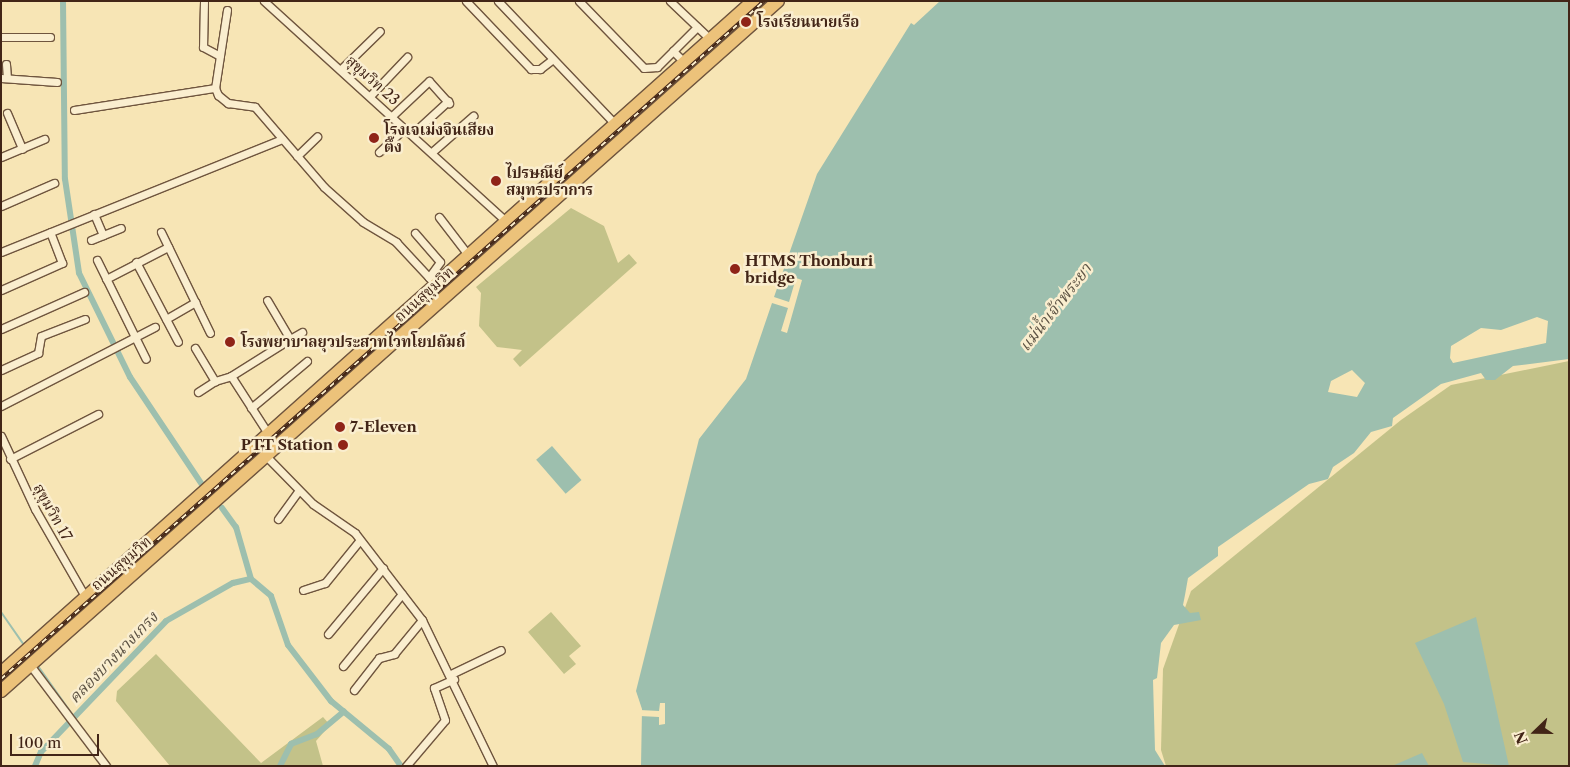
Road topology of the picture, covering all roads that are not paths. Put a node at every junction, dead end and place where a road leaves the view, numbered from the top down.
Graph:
1 (204, 1) edge
2 (264, 1) edge
3 (466, 1) edge
4 (579, 1) edge
5 (670, 1) edge
6 (753, 1) edge
7 (778, 1) edge
8 (499, 2) edge
9 (226, 10) dead end
10 (697, 27) junction
11 (380, 31) dead end
12 (1, 37) edge
13 (50, 37) dead end
14 (710, 40) junction
15 (673, 51) junction
16 (220, 56) junction
17 (407, 57) dead end
18 (553, 59) junction
19 (684, 62) junction
20 (6, 64) dead end
21 (340, 69) junction
22 (4, 78) edge
23 (57, 82) dead end
24 (215, 88) junction
25 (370, 96) junction
26 (645, 97) junction
27 (666, 100) junction
28 (74, 110) dead end
29 (6, 113) dead end
30 (392, 116) junction
31 (473, 116) dead end
32 (648, 116) junction
33 (616, 125) junction
34 (405, 128) junction
35 (412, 134) junction
36 (317, 137) dead end
37 (44, 139) dead end
38 (282, 139) junction
39 (22, 148) junction
40 (379, 152) dead end
41 (432, 152) junction
42 (297, 156) junction
43 (1, 157) edge
44 (54, 183) dead end
45 (1, 206) edge
46 (94, 214) junction
47 (439, 218) dead end
48 (507, 222) junction
49 (121, 228) dead end
50 (50, 232) junction
51 (161, 232) dead end
52 (415, 233) dead end
53 (103, 235) junction
54 (91, 240) dead end
55 (168, 247) junction
56 (1, 252) edge
57 (469, 256) junction
58 (98, 260) dead end
59 (136, 262) junction
60 (106, 279) junction
61 (433, 281) junction
62 (1, 290) edge
63 (84, 292) dead end
64 (267, 300) dead end
65 (196, 302) junction
66 (85, 319) dead end
67 (166, 319) junction
68 (156, 327) dead end
69 (1, 329) edge
70 (302, 332) dead end
71 (210, 333) dead end
72 (290, 339) junction
73 (134, 340) junction
74 (178, 342) dead end
75 (196, 348) dead end
76 (146, 359) dead end
77 (307, 361) dead end
78 (1, 370) edge
79 (231, 376) junction
80 (215, 382) junction
81 (198, 392) dead end
82 (1, 406) edge
83 (251, 408) junction
84 (98, 414) dead end
85 (269, 435) junction
86 (1, 436) edge
87 (266, 456) junction
88 (10, 459) junction
89 (298, 491) junction
90 (278, 519) dead end
91 (360, 540) junction
92 (383, 568) junction
93 (303, 590) dead end
94 (402, 594) junction
95 (86, 598) junction
96 (422, 620) junction
97 (328, 634) dead end
98 (501, 650) dead end
99 (30, 665) junction
100 (343, 666) dead end
101 (1, 673) edge
102 (453, 677) junction
103 (354, 690) dead end
104 (1, 691) edge
105 (105, 765) edge
106 (406, 766) edge
107 (493, 766) edge

1 - 16 street
2 - 21 street, สุขุมวิท 23
3 - 18 street
4 - 15 street
5 - 10 street
6 - 14 highway, ถนนสุขุมวิท
7 - 27 highway, ถนนสุขุมวิท
8 - 18 street
9 - 16 street
10 - 14 street
10 - 15 street
11 - 21 street
12 - 13 street
14 - 19 highway, ถนนสุขุมวิท
15 - 19 street
16 - 24 street
17 - 25 street
18 - 33 street
19 - 26 highway, ถนนสุขุมวิท
20 - 22 street
21 - 25 street, สุขุมวิท 23
22 - 23 street
24 - 28 street
24 - 38 street
25 - 30 street, สุขุมวิท 23
26 - 27 highway
26 - 32 highway
26 - 33 highway, ถนนสุขุมวิท
27 - 32 highway, ถนนสุขุมวิท
29 - 39 street
30 - 34 street, สุขุมวิท 23
30 - 35 street
31 - 41 street
32 - 87 highway, ถนนสุขุมวิท
33 - 48 highway, ถนนสุขุมวิท
34 - 35 street, สุขุมวิท 23
34 - 40 street
35 - 41 street, สุขุมวิท 23
36 - 42 street
37 - 39 street
38 - 42 street
38 - 46 street
39 - 43 street
41 - 48 street, สุขุมวิท 23
42 - 61 street
44 - 45 street
46 - 50 street
46 - 53 street
47 - 57 street
48 - 57 highway, ถนนสุขุมวิท
49 - 53 street
50 - 56 street
50 - 62 street
51 - 55 street
52 - 61 street
53 - 54 street
55 - 59 street
55 - 65 street
57 - 61 highway, ถนนสุขุมวิท
58 - 60 street
59 - 60 street
59 - 67 street
60 - 73 street
61 - 85 highway, ถนนสุขุมวิท
63 - 69 street
64 - 72 street
65 - 67 street
65 - 71 street
66 - 78 street
67 - 74 street
68 - 73 street
70 - 72 street
72 - 79 street
73 - 76 street
73 - 82 street
75 - 80 street
77 - 83 street
79 - 80 street
79 - 83 street
80 - 81 street
83 - 85 street
84 - 88 street
85 - 95 highway, ถนนสุขุมวิท
86 - 88 street, สุขุมวิท 17
87 - 89 street
87 - 99 highway, ถนนสุขุมวิท
88 - 95 street, สุขุมวิท 17
89 - 90 street
89 - 91 street
91 - 92 street
91 - 93 street
92 - 94 street
92 - 97 street
94 - 96 street
94 - 100 street
95 - 101 highway, ถนนสุขุมวิท
96 - 102 street
96 - 103 street
98 - 102 street
99 - 104 highway, ถนนสุขุมวิท
99 - 105 street
102 - 106 street
102 - 107 street

